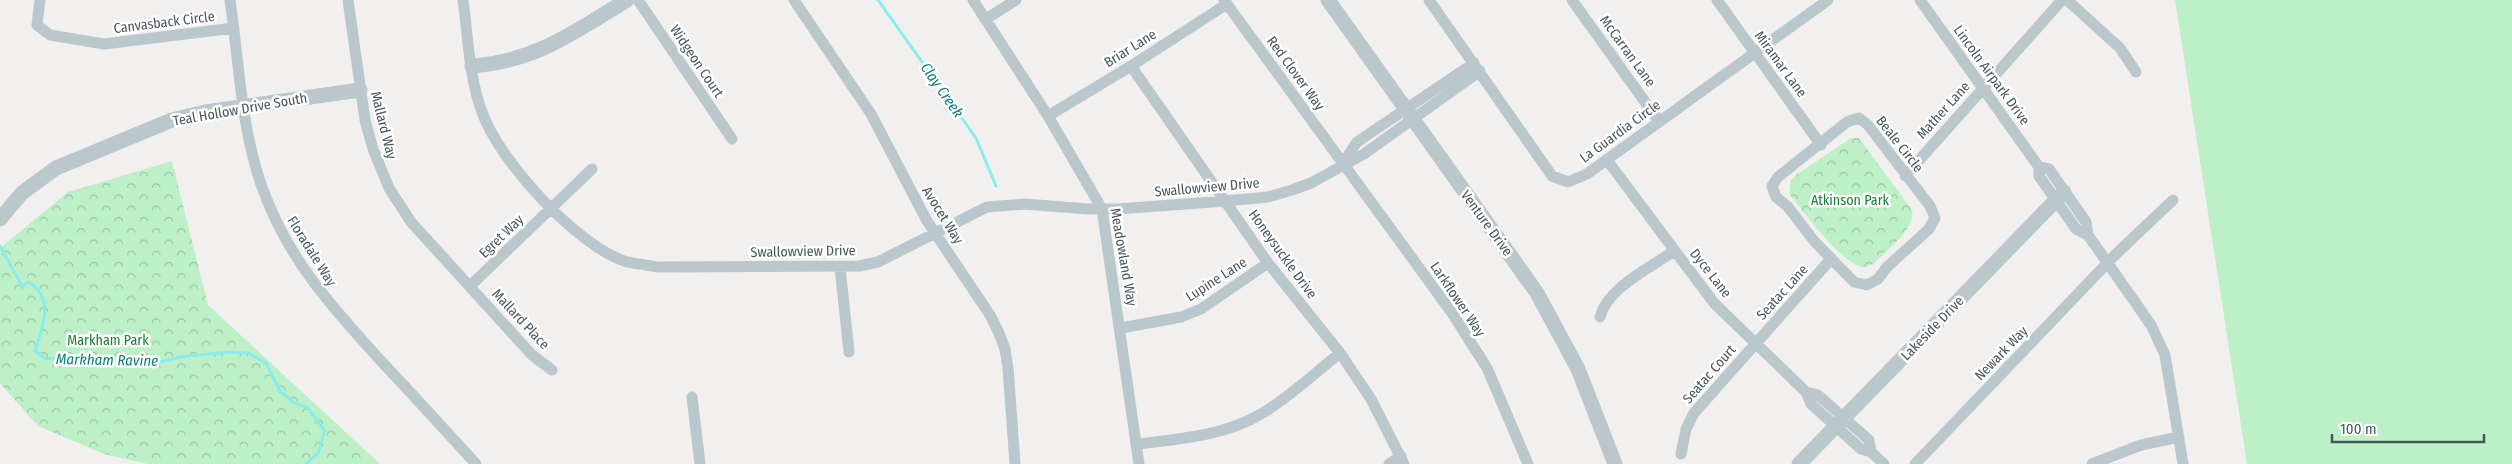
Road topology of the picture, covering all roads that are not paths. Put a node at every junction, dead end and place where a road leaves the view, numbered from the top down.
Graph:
1 (40, 0) edge
2 (230, 0) edge
3 (348, 0) edge
4 (463, 0) edge
5 (626, 0) edge
6 (638, 0) edge
7 (794, 0) edge
8 (973, 0) edge
9 (1016, 0) edge
10 (1328, 0) edge
11 (1429, 0) edge
12 (1572, 0) edge
13 (1717, 0) edge
14 (1828, 0) edge
15 (1920, 0) edge
16 (2062, 0) edge
17 (2067, 0) edge
18 (1226, 2) edge
19 (986, 19) junction
20 (234, 28) junction
21 (1755, 52) junction
22 (472, 66) junction
23 (1130, 66) junction
24 (1477, 67) junction
25 (2136, 72) dead end
26 (1983, 88) junction
27 (360, 90) junction
28 (244, 106) junction
29 (1410, 114) junction
30 (1048, 116) junction
31 (1658, 120) junction
32 (732, 139) dead end
33 (1821, 145) junction
34 (1607, 160) junction
35 (1343, 163) junction
36 (592, 169) dead end
37 (1905, 176) junction
38 (2060, 196) junction
39 (2174, 200) dead end
40 (1226, 202) junction
41 (552, 208) junction
42 (1102, 209) junction
43 (1, 218) edge
44 (934, 233) junction
45 (1674, 251) junction
46 (1831, 259) junction
47 (1268, 263) junction
48 (2109, 263) junction
49 (840, 267) junction
50 (470, 286) junction
51 (1600, 317) dead end
52 (1121, 328) junction
53 (1755, 345) junction
54 (849, 352) dead end
55 (1340, 353) junction
56 (552, 370) dead end
57 (692, 397) dead end
58 (1840, 422) junction
59 (2179, 437) junction
60 (1138, 444) junction
61 (1681, 454) dead end
62 (1402, 460) edge
63 (476, 464) edge
64 (700, 464) edge
65 (1015, 464) edge
66 (1140, 464) edge
67 (1389, 464) edge
68 (1528, 464) edge
69 (1615, 464) edge
70 (1799, 464) edge
71 (1884, 464) edge
72 (1915, 464) edge
73 (2092, 464) edge
74 (2183, 464) edge

1 - 20 street, Canvasback Circle
2 - 20 street, Floradale Way
3 - 27 street, Mallard Way
4 - 22 street, Swallowview Drive
5 - 22 street
6 - 32 street, Widgeon Court
7 - 44 street, Avocet Way
8 - 19 street, Meadowland Way
9 - 19 street
10 - 29 street, Venture Drive
11 - 24 street, La Guardia Circle
12 - 31 street, McCarran Lane
13 - 21 street, Miramar Lane
14 - 21 street, La Guardia Circle
15 - 26 street, Lincoln Airpark Drive
16 - 26 street, Mather Lane
17 - 25 street
18 - 23 street, Briar Lane
18 - 35 street, Red Clover Way
19 - 30 street, Meadowland Way
20 - 28 street, Floradale Way
21 - 31 street, La Guardia Circle
21 - 33 street, Miramar Lane
22 - 41 street, Swallowview Drive
23 - 30 street, Briar Lane
23 - 40 street, Honeysuckle Drive
24 - 29 street, Swallowview Drive
24 - 34 street, La Guardia Circle
26 - 37 street, Mather Lane
26 - 38 street, Lincoln Airpark Drive
27 - 28 street, Teal Hollow Drive South
27 - 50 street, Mallard Way
28 - 43 street, Teal Hollow Drive South
28 - 63 street, Floradale Way
29 - 35 street, Swallowview Drive
29 - 69 street, Venture Drive
30 - 42 street, Meadowland Way
31 - 34 street, La Guardia Circle
33 - 37 street, Beale Circle
33 - 46 street, Beale Circle
34 - 45 street, Dyce Lane
35 - 40 street, Swallowview Drive
35 - 68 street, Larkflower Way
36 - 41 street, Egret Way
37 - 46 street, Beale Circle
38 - 48 street, Lincoln Airpark Drive
38 - 58 street, Lakeside Drive
39 - 48 street, Newark Way
40 - 42 street, Swallowview Drive
40 - 47 street, Honeysuckle Drive
41 - 49 street, Swallowview Drive
41 - 50 street, Egret Way
42 - 44 street, Swallowview Drive
42 - 52 street, Meadowland Way
44 - 49 street, Swallowview Drive
44 - 65 street, Avocet Way
45 - 51 street
45 - 53 street, Dyce Lane
46 - 53 street, Seatac Lane
47 - 52 street, Lupine Lane
47 - 55 street, Honeysuckle Drive
48 - 59 street, Lincoln Airpark Drive
48 - 72 street, Newark Way
49 - 54 street
50 - 56 street, Mallard Place
52 - 60 street, Meadowland Way
53 - 58 street, Dyce Lane
53 - 61 street, Seatac Court
55 - 60 street
55 - 62 street, Honeysuckle Drive
57 - 64 street
58 - 70 street, Lakeside Drive
58 - 71 street, Dyce Lane
59 - 73 street
59 - 74 street, Lincoln Airpark Drive
60 - 66 street, Meadowland Way
62 - 67 street

